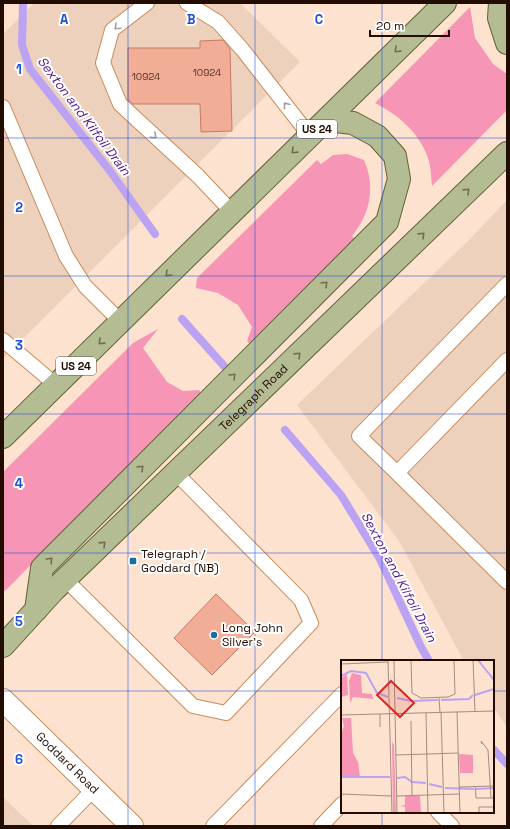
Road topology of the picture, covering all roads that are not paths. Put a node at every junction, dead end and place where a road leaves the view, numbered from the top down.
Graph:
1 (147, 3) edge
2 (187, 3) edge
3 (445, 3) edge
4 (500, 3) edge
5 (507, 43) edge
6 (3, 107) edge
7 (327, 120) junction
8 (310, 136) junction
9 (507, 153) edge
10 (232, 212) junction
11 (507, 284) edge
12 (121, 322) junction
13 (3, 340) edge
14 (507, 360) edge
15 (56, 386) junction
16 (3, 437) edge
17 (176, 473) junction
18 (397, 473) junction
19 (66, 580) junction
20 (507, 582) edge
21 (36, 610) junction
22 (3, 646) edge
23 (341, 695) edge
24 (3, 700) edge
25 (94, 789) junction
26 (341, 805) edge
27 (439, 813) edge
28 (58, 826) edge
29 (132, 826) edge
30 (213, 826) edge
31 (321, 826) edge
32 (452, 826) edge

1 -> 10 lane
8 -> 2 lane
3 -> 7 main road, US 24
4 - 5 main road
6 - 12 lane
7 - 8 main road, US 24
21 -> 7 main road
8 -> 10 main road, US 24
17 -> 9 main road, Telegraph Road
10 -> 12 main road, US 24
11 - 18 lane
12 -> 15 main road, US 24
13 - 15 lane
14 - 18 lane
15 - 16 main road, US 24
19 -> 17 main road, Telegraph Road
17 - 19 lane
18 - 20 lane
19 - 21 main road, Telegraph Road
21 - 22 main road, Telegraph Road
23 - 30 lane
24 - 25 main road, Goddard Road
25 - 28 lane
25 - 29 main road, Goddard Road
26 - 31 lane
27 - 32 lane

